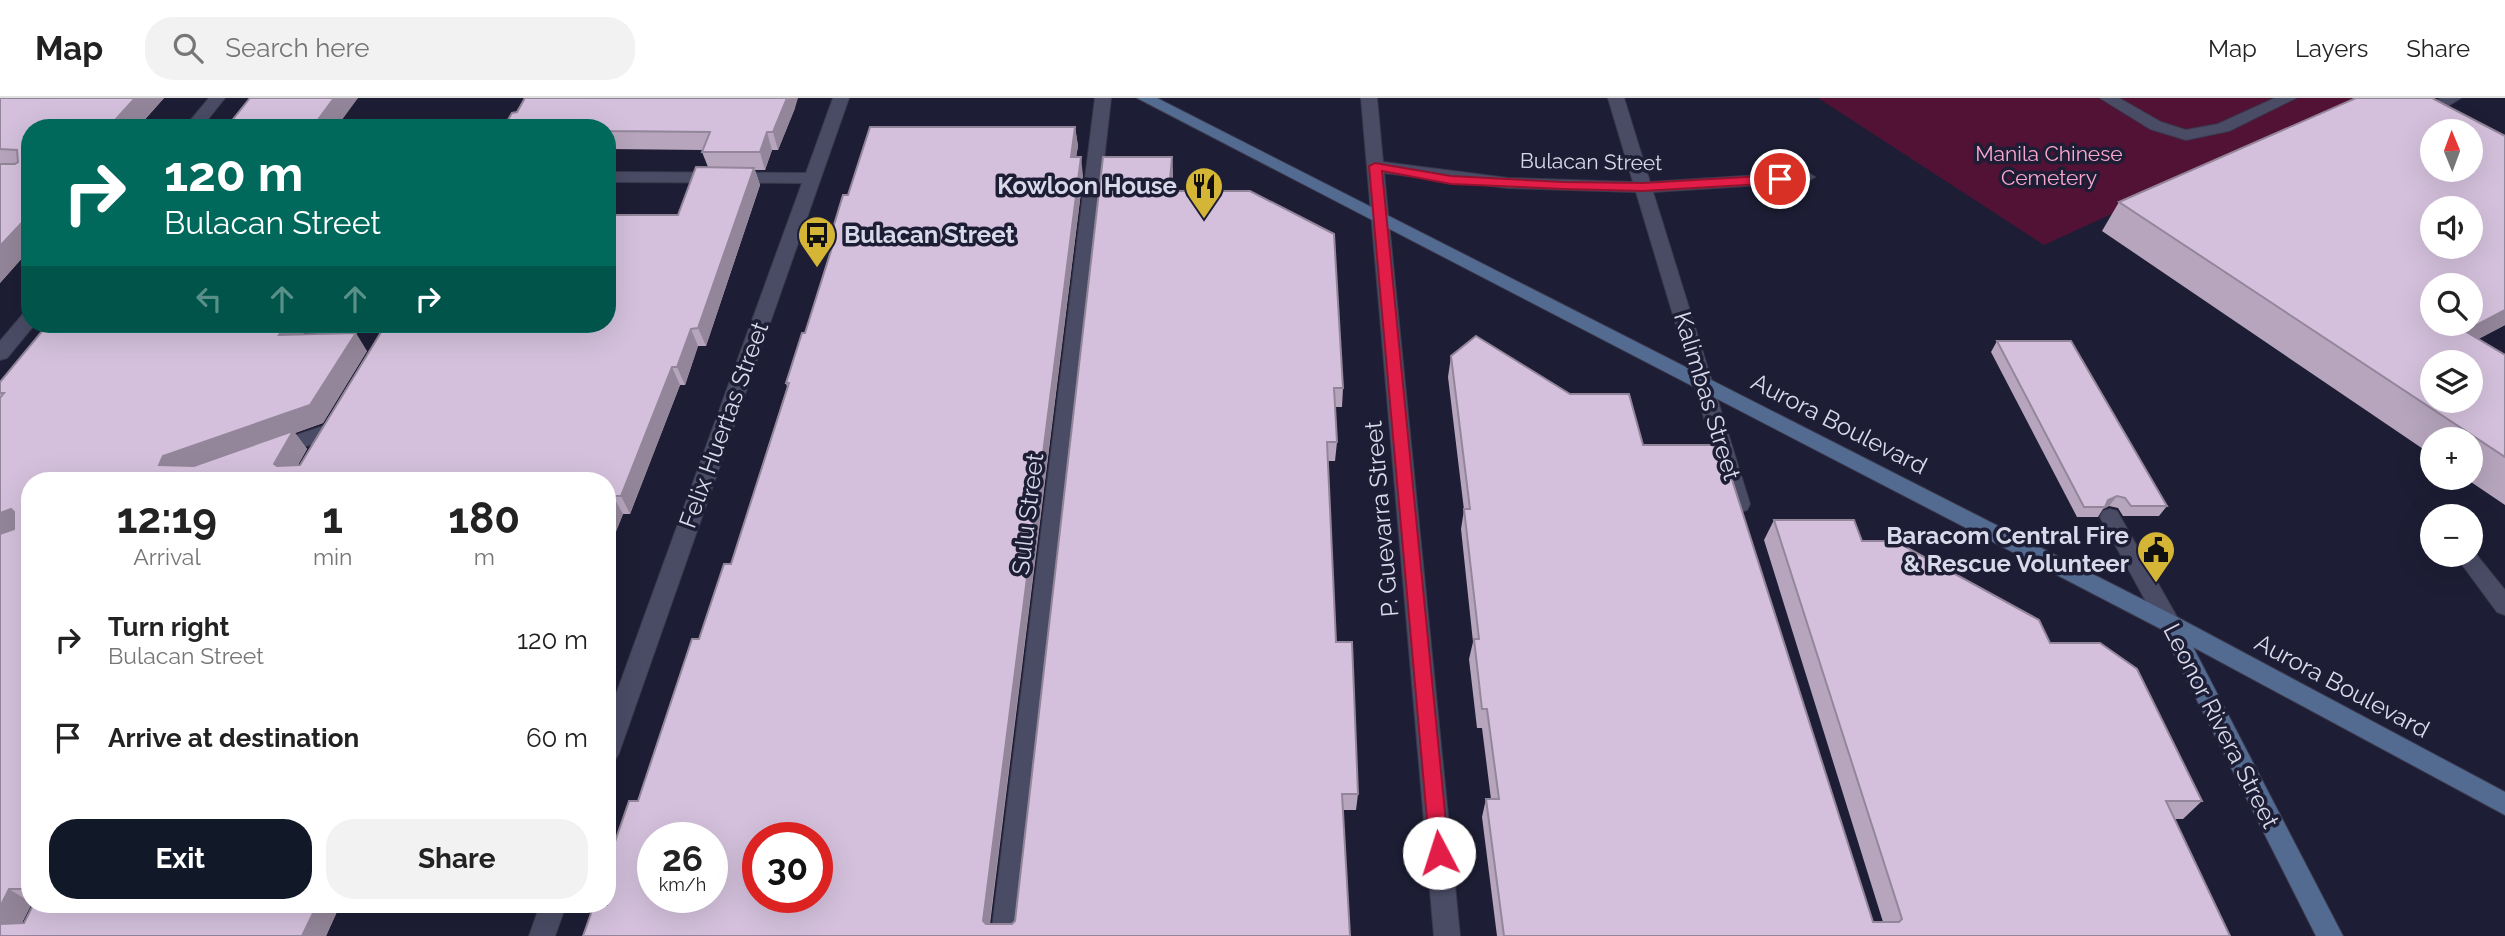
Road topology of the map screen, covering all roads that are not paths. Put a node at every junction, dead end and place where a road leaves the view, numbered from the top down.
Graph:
1 (216, 98) edge
2 (841, 98) edge
3 (1103, 98) edge
4 (1145, 98) edge
5 (1369, 98) edge
6 (1616, 98) edge
7 (2108, 98) edge
8 (2288, 98) edge
9 (2453, 98) edge
10 (199, 119) edge
11 (2443, 119) edge
12 (1375, 166) junction
13 (616, 177) edge
14 (1807, 177) dead end
15 (813, 178) junction
16 (1643, 187) junction
17 (1381, 220) junction
18 (21, 328) edge
19 (0, 353) edge
20 (1704, 385) junction
21 (259, 455) edge
22 (313, 461) edge
23 (2110, 517) dead end
24 (1748, 530) edge
25 (2475, 567) edge
26 (2505, 606) edge
27 (2169, 623) junction
28 (616, 728) edge
29 (2505, 804) edge
30 (550, 913) edge
31 (542, 936) edge
32 (1004, 936) edge
33 (1447, 936) edge
34 (2330, 936) edge

1 - 10 street
2 - 15 street, Felix Huertas Street
3 - 32 street, Sulu Street
4 - 17 main road, Aurora Boulevard
5 - 12 street, P. Guevarra Street
6 - 16 street, Kalimbas Street
7 - 8 street
9 - 11 street
12 - 16 street, Bulacan Street
12 - 17 street, P. Guevarra Street
13 - 15 street
14 - 16 street, Bulacan Street
15 - 28 street, Felix Huertas Street
16 - 20 street, Kalimbas Street
17 - 20 main road, Aurora Boulevard
17 - 33 street, P. Guevarra Street
18 - 19 street
20 - 24 street, Kalimbas Street
20 - 27 main road, Aurora Boulevard
21 - 22 street
23 - 27 street, Leonor Rivera Street
25 - 26 street
27 - 29 main road, Aurora Boulevard
27 - 34 main road, Leonor Rivera Street
30 - 31 street

